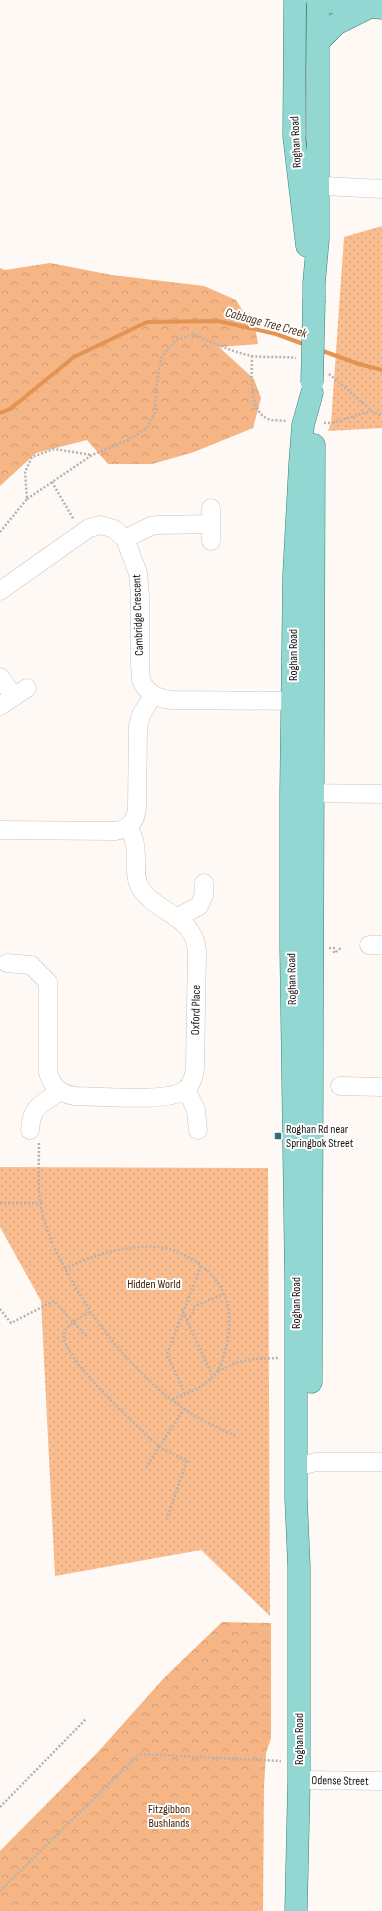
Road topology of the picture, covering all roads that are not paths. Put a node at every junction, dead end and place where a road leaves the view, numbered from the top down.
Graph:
1 (295, 0) edge
2 (318, 0) edge
3 (376, 7) edge
4 (318, 42) junction
5 (308, 185) junction
6 (382, 189) edge
7 (211, 524) dead end
8 (125, 539) junction
9 (0, 591) edge
10 (0, 677) edge
11 (153, 695) junction
12 (14, 697) edge
13 (303, 701) junction
14 (302, 793) junction
15 (382, 794) edge
16 (128, 826) junction
17 (0, 830) edge
18 (204, 883) dead end
19 (176, 918) junction
20 (7, 963) dead end
21 (340, 1086) dead end
22 (382, 1087) edge
23 (186, 1089) junction
24 (59, 1091) junction
25 (198, 1130) dead end
26 (34, 1133) road end
27 (382, 1462) edge
28 (303, 1465) junction
29 (299, 1771) junction
30 (382, 1781) edge
31 (296, 1911) edge

1 - 5 main road, Roghan Road
2 - 3 main road
2 - 4 main road, Roghan Road
3 - 4 main road
4 - 5 main road, Roghan Road
5 - 6 street
5 - 13 main road, Roghan Road, bridge
7 - 8 street
8 - 9 street, Cambridge Crescent
8 - 11 street, Cambridge Crescent
10 - 12 street
11 - 13 street
11 - 16 street
13 - 14 main road, Roghan Road
14 - 15 street
14 - 28 main road, Roghan Road
16 - 17 street
16 - 19 street, Oxford Place
18 - 19 street
19 - 23 street, Oxford Place
20 - 24 street
21 - 22 street
23 - 24 street
23 - 25 street
24 - 26 street
27 - 28 street
28 - 29 main road, Roghan Road
29 - 30 street, Odense Street
29 - 31 main road, Roghan Road

